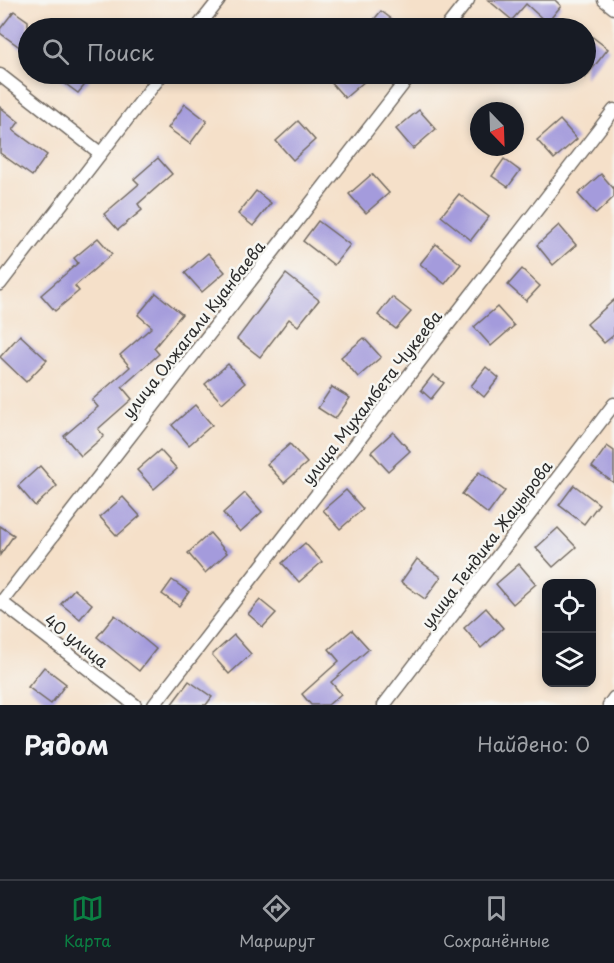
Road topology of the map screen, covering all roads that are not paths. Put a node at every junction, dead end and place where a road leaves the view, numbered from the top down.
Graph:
1 (219, 0) edge
2 (468, 0) edge
3 (604, 0) edge
4 (614, 8) edge
5 (205, 18) edge
6 (454, 18) edge
7 (0, 75) edge
8 (154, 84) edge
9 (403, 84) edge
10 (614, 110) edge
11 (100, 153) junction
12 (0, 284) edge
13 (614, 404) edge
14 (0, 603) edge
15 (614, 698) edge
16 (135, 705) edge
17 (154, 705) edge
18 (384, 705) edge
19 (609, 705) edge

1 - 5 street
2 - 6 street
3 - 4 street
7 - 11 street
8 - 11 street
9 - 14 street, улица Олжагали Куанбаева
10 - 17 street, улица Мухамбета Чукеева
11 - 12 street
13 - 18 street, улица Тендика Жауырова
14 - 16 street, 40 улица
15 - 19 street

